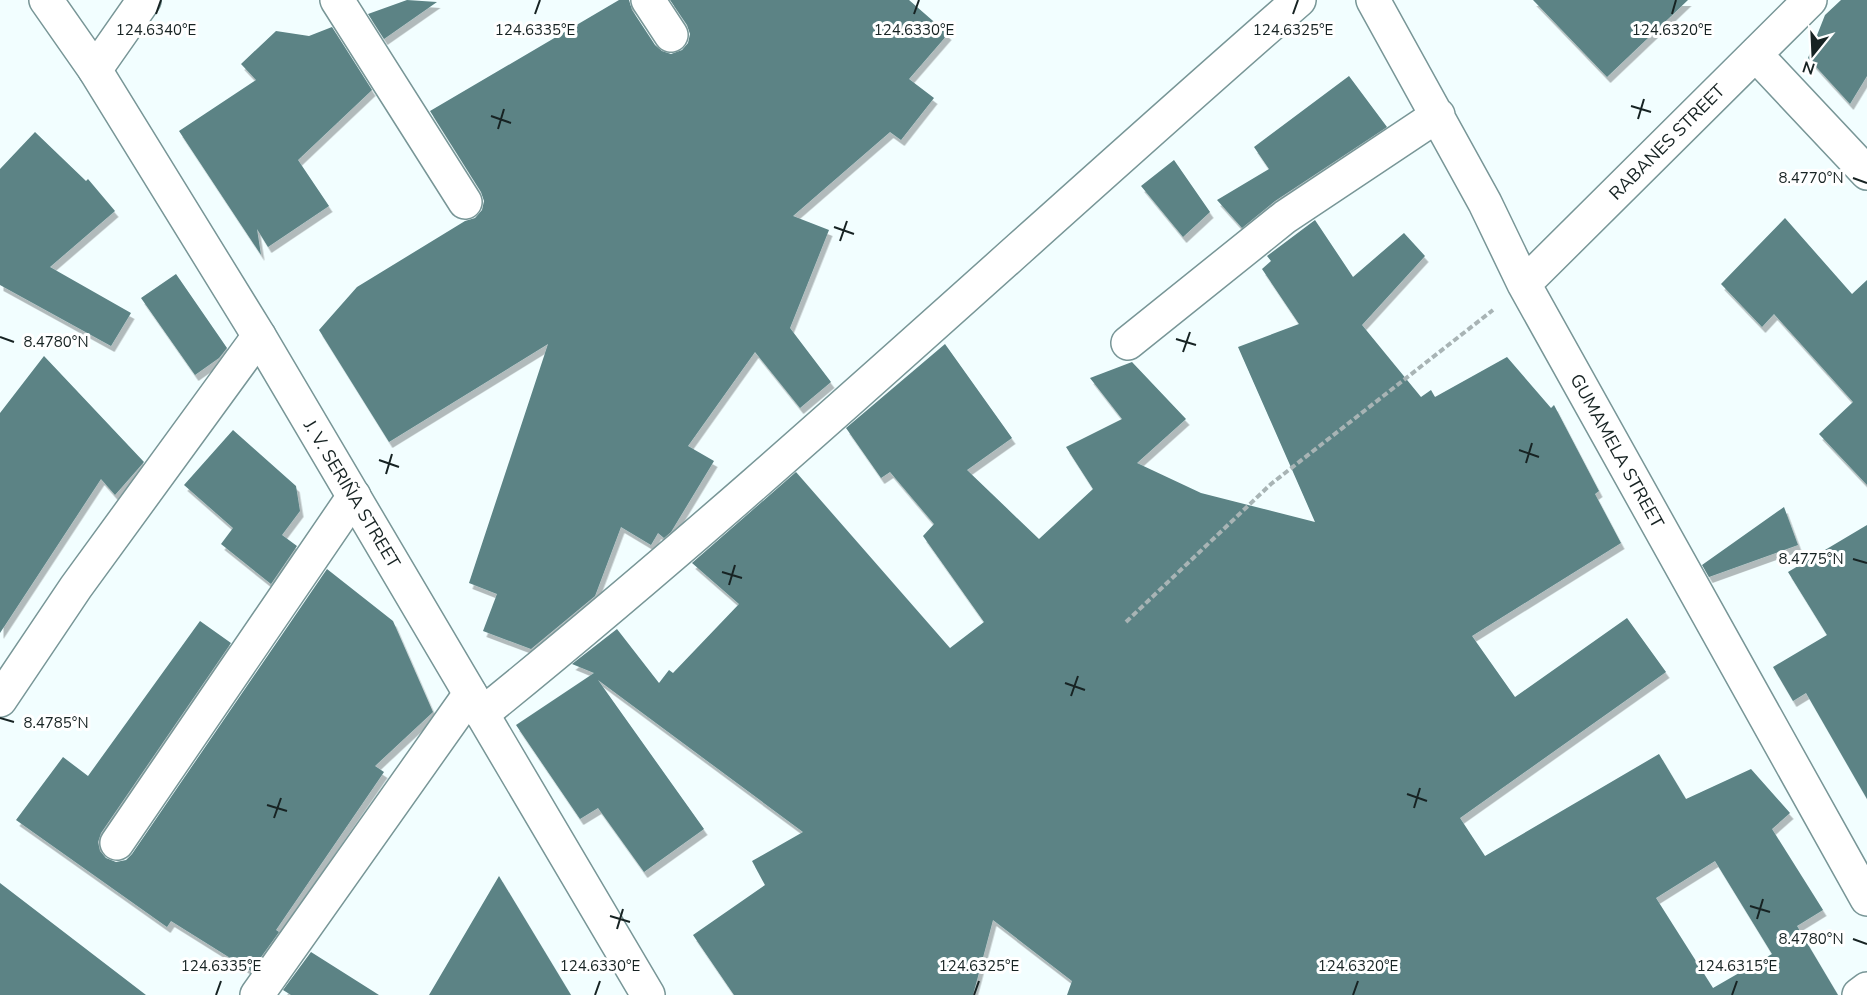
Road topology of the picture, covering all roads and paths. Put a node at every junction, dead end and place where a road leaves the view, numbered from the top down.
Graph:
1 (46, 0) edge
2 (144, 0) edge
3 (337, 0) edge
4 (648, 0) edge
5 (1299, 0) edge
6 (1373, 0) edge
7 (1810, 0) edge
8 (671, 35) dead end
9 (1756, 55) junction
10 (95, 70) junction
11 (1438, 115) junction
12 (1867, 173) edge
13 (465, 202) dead end
14 (1524, 284) junction
15 (259, 336) junction
16 (1128, 343) dead end
17 (354, 496) junction
18 (1126, 621) dead end
19 (0, 700) edge
20 (476, 704) junction
21 (117, 843) dead end
22 (1867, 900) edge
23 (1867, 989) edge
24 (256, 995) edge
25 (648, 995) edge
26 (1859, 995) edge

1 - 10 street, J. V. SERIÑA STREET
2 - 10 street
3 - 13 street
4 - 8 street
5 - 20 street
6 - 11 street, GUMAMELA STREET
7 - 9 street, RABANES STREET
9 - 12 street
9 - 14 street, RABANES STREET
10 - 15 street, J. V. SERIÑA STREET
11 - 14 street, GUMAMELA STREET
11 - 16 street
14 - 18 path
14 - 22 street, GUMAMELA STREET
15 - 17 street, J. V. SERIÑA STREET
15 - 19 street
17 - 20 street, J. V. SERIÑA STREET
17 - 21 street
20 - 24 street
20 - 25 street, J. V. SERIÑA STREET
23 - 26 street

